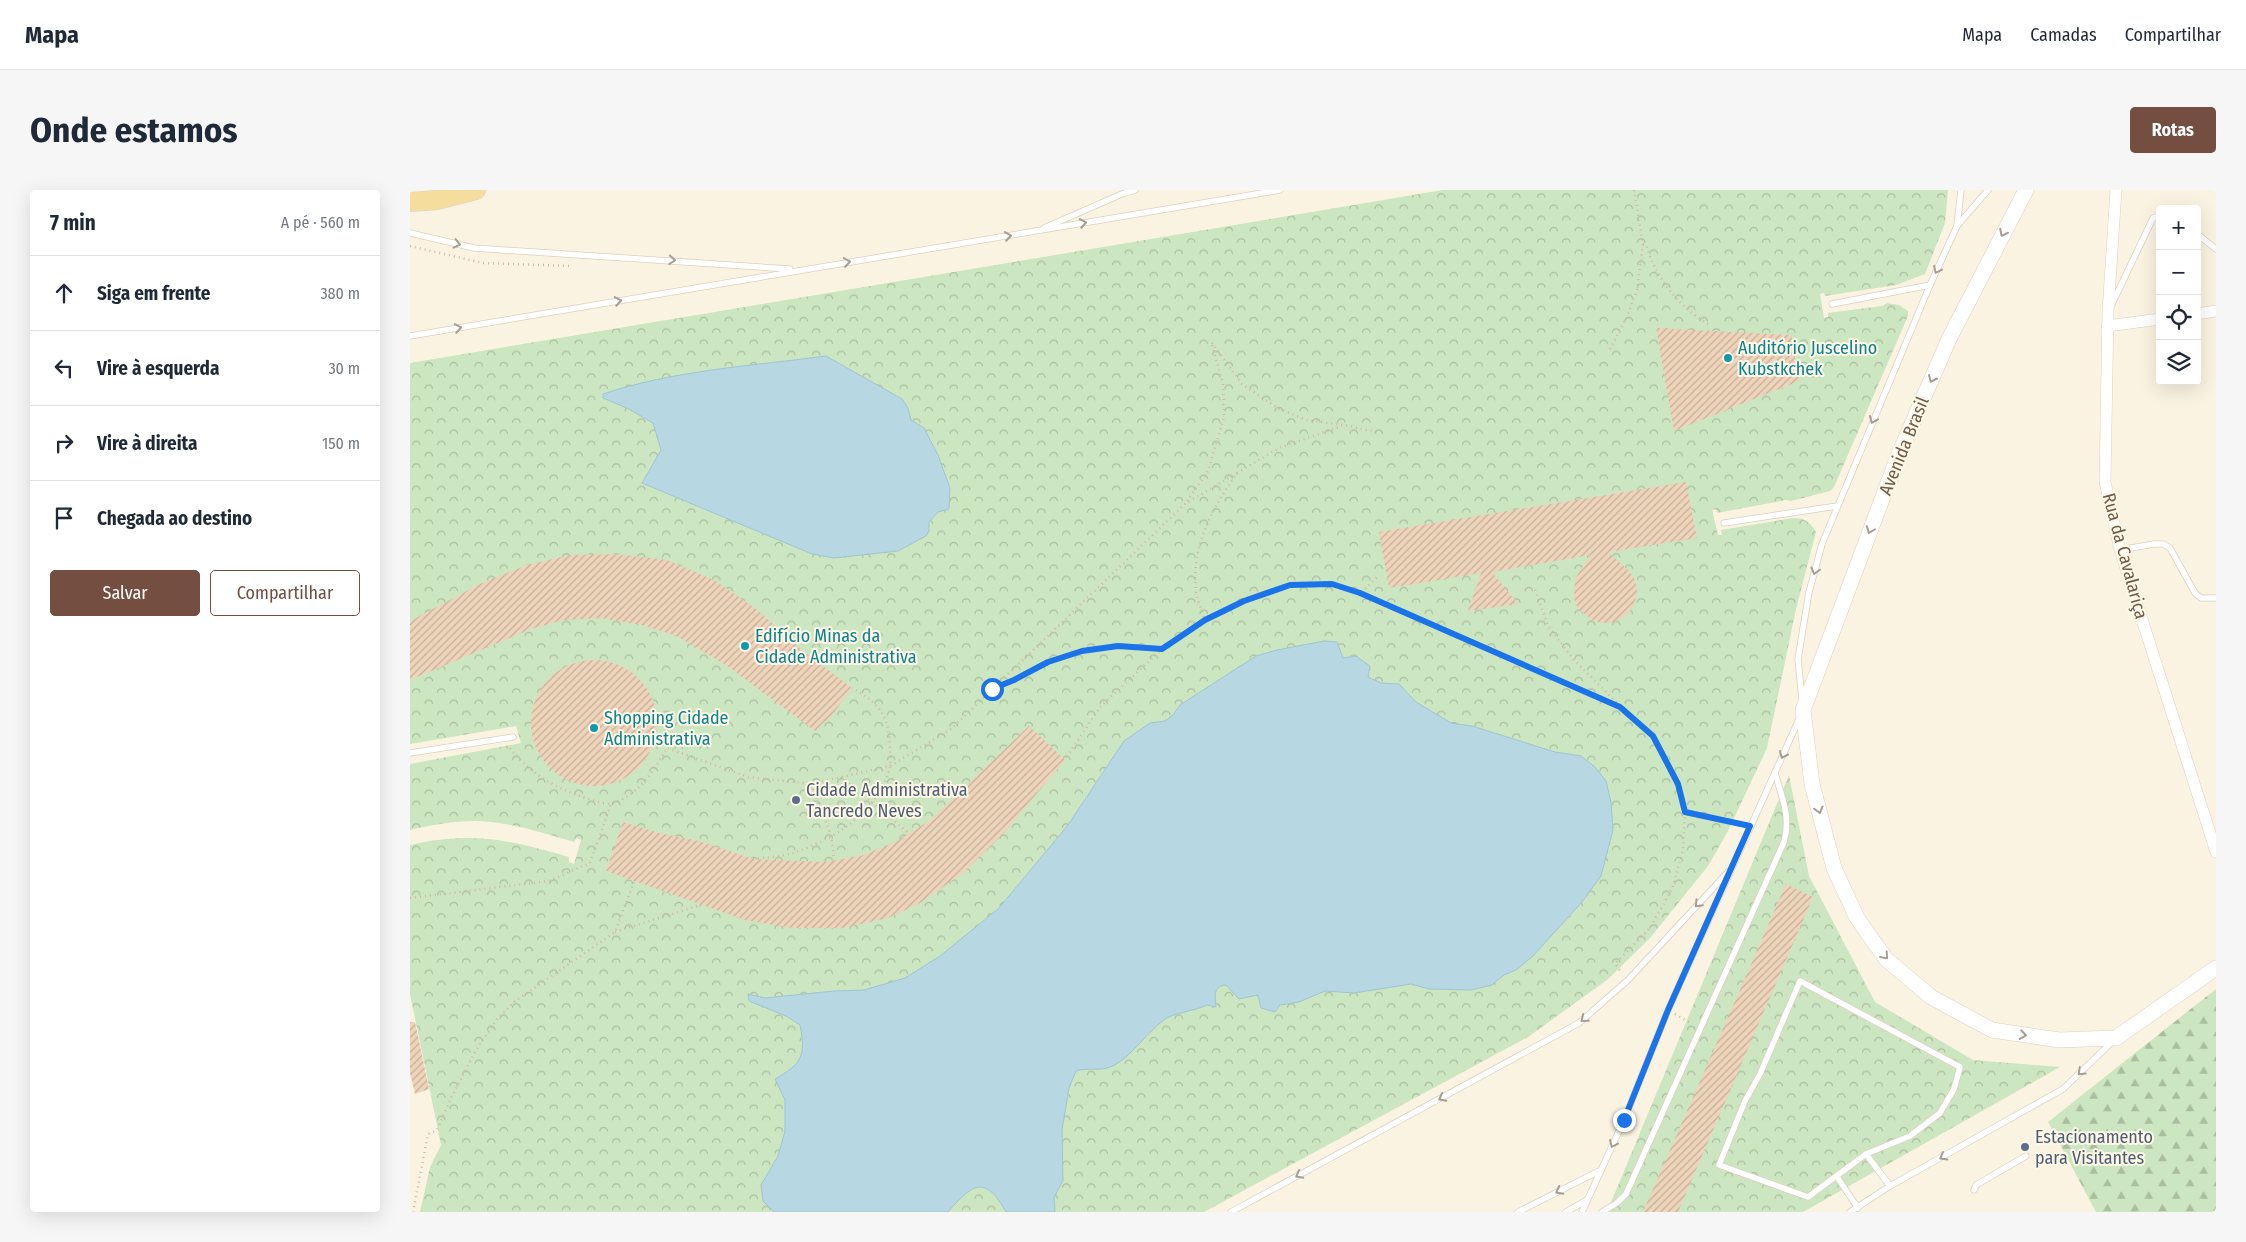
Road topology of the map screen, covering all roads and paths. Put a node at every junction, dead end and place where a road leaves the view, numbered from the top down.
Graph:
1 (476, 190) edge
2 (1135, 190) edge
3 (1280, 190) edge
4 (1634, 190) edge
5 (1961, 190) edge
6 (1988, 190) edge
7 (2026, 190) edge
8 (2116, 190) edge
9 (410, 202) edge
10 (2156, 217) edge
11 (1957, 226) junction
12 (1035, 232) junction
13 (410, 233) edge
14 (2201, 237) edge
15 (1643, 244) junction
16 (2216, 249) edge
17 (799, 270) junction
18 (1930, 285) junction
19 (1832, 304) dead end
20 (2216, 311) edge
21 (2108, 312) junction
22 (2201, 313) edge
23 (2156, 320) edge
24 (1708, 324) dead end
25 (2107, 326) junction
26 (410, 336) edge
27 (1610, 349) dead end
28 (1345, 425) junction
29 (1380, 433) dead end
30 (1237, 473) junction
31 (1186, 503) junction
32 (1837, 506) junction
33 (1724, 523) dead end
34 (2120, 550) junction
35 (1376, 577) dead end
36 (1535, 590) dead end
37 (1360, 593) junction
38 (2216, 598) edge
39 (1205, 620) junction
40 (1162, 649) junction
41 (852, 688) dead end
42 (992, 689) junction
43 (1620, 707) junction
44 (1803, 710) junction
45 (513, 737) dead end
46 (503, 738) junction
47 (410, 753) edge
48 (1065, 760) dead end
49 (890, 766) junction
50 (1775, 772) junction
51 (841, 777) junction
52 (811, 784) junction
53 (872, 803) junction
54 (611, 804) junction
55 (1685, 812) junction
56 (1750, 826) junction
57 (909, 833) dead end
58 (831, 835) junction
59 (2216, 852) edge
60 (753, 859) dead end
61 (834, 860) dead end
62 (1731, 868) junction
63 (634, 882) dead end
64 (410, 898) edge
65 (700, 905) dead end
66 (615, 932) junction
67 (2216, 968) edge
68 (1628, 980) junction
69 (1668, 1010) junction
70 (1700, 1029) junction
71 (2116, 1038) junction
72 (1866, 1154) junction
73 (2026, 1156) dead end
74 (1600, 1170) junction
75 (1837, 1177) junction
76 (1890, 1186) junction
77 (1974, 1190) dead end
78 (1587, 1200) junction
79 (1858, 1208) junction
80 (413, 1212) edge
81 (1230, 1212) edge
82 (1518, 1212) edge
83 (1566, 1212) edge
84 (1582, 1212) edge
85 (1602, 1212) edge
86 (1850, 1212) edge

1 - 9 main road
2 - 12 lane
12 -> 3 lane
4 - 15 path
5 - 11 lane
6 - 11 lane
7 -> 44 street, Avenida Brasil
8 - 21 street, Rua da Cavalariça
10 - 21 lane
11 -> 18 lane
17 -> 12 lane
13 -> 17 lane
14 - 16 lane
15 - 24 path
15 - 27 path
26 -> 17 lane
18 - 19 lane
18 -> 32 lane
20 - 22 street
21 - 25 street, Rua da Cavalariça
23 - 25 street
25 - 34 street, Rua da Cavalariça
28 - 29 path
28 - 30 path
28 - 31 path
30 - 31 path
30 - 39 path
31 - 42 path
32 - 33 lane
32 -> 44 lane
34 - 38 lane
34 - 59 street, Rua da Cavalariça
35 - 37 path
36 - 43 path
37 - 39 path
37 - 43 path
39 - 40 path
40 - 42 path
40 - 48 path
41 - 49 path
42 - 49 path
43 - 55 path
44 -> 50 lane
44 -> 71 street
45 - 46 lane
46 - 47 lane
46 - 54 path
49 - 51 path
49 - 53 path
50 - 56 lane
50 - 70 lane
51 - 52 path
51 - 53 path
52 - 54 path
52 - 58 path
53 - 57 path
53 - 58 path
54 - 64 path
55 - 56 path
55 - 68 path
56 - 62 lane
58 - 60 path
58 - 61 path
62 -> 68 lane
62 - 69 lane
63 - 66 path
65 - 66 path
66 - 80 path
67 - 71 street
68 -> 81 lane
69 - 70 path
69 -> 74 lane
70 - 85 lane
71 -> 76 lane
72 - 75 lane
72 - 75 lane
72 - 76 lane
73 - 77 lane
74 - 78 lane
74 -> 82 lane
75 - 79 lane
76 - 79 lane
78 - 83 lane
78 - 84 lane
79 - 86 lane

